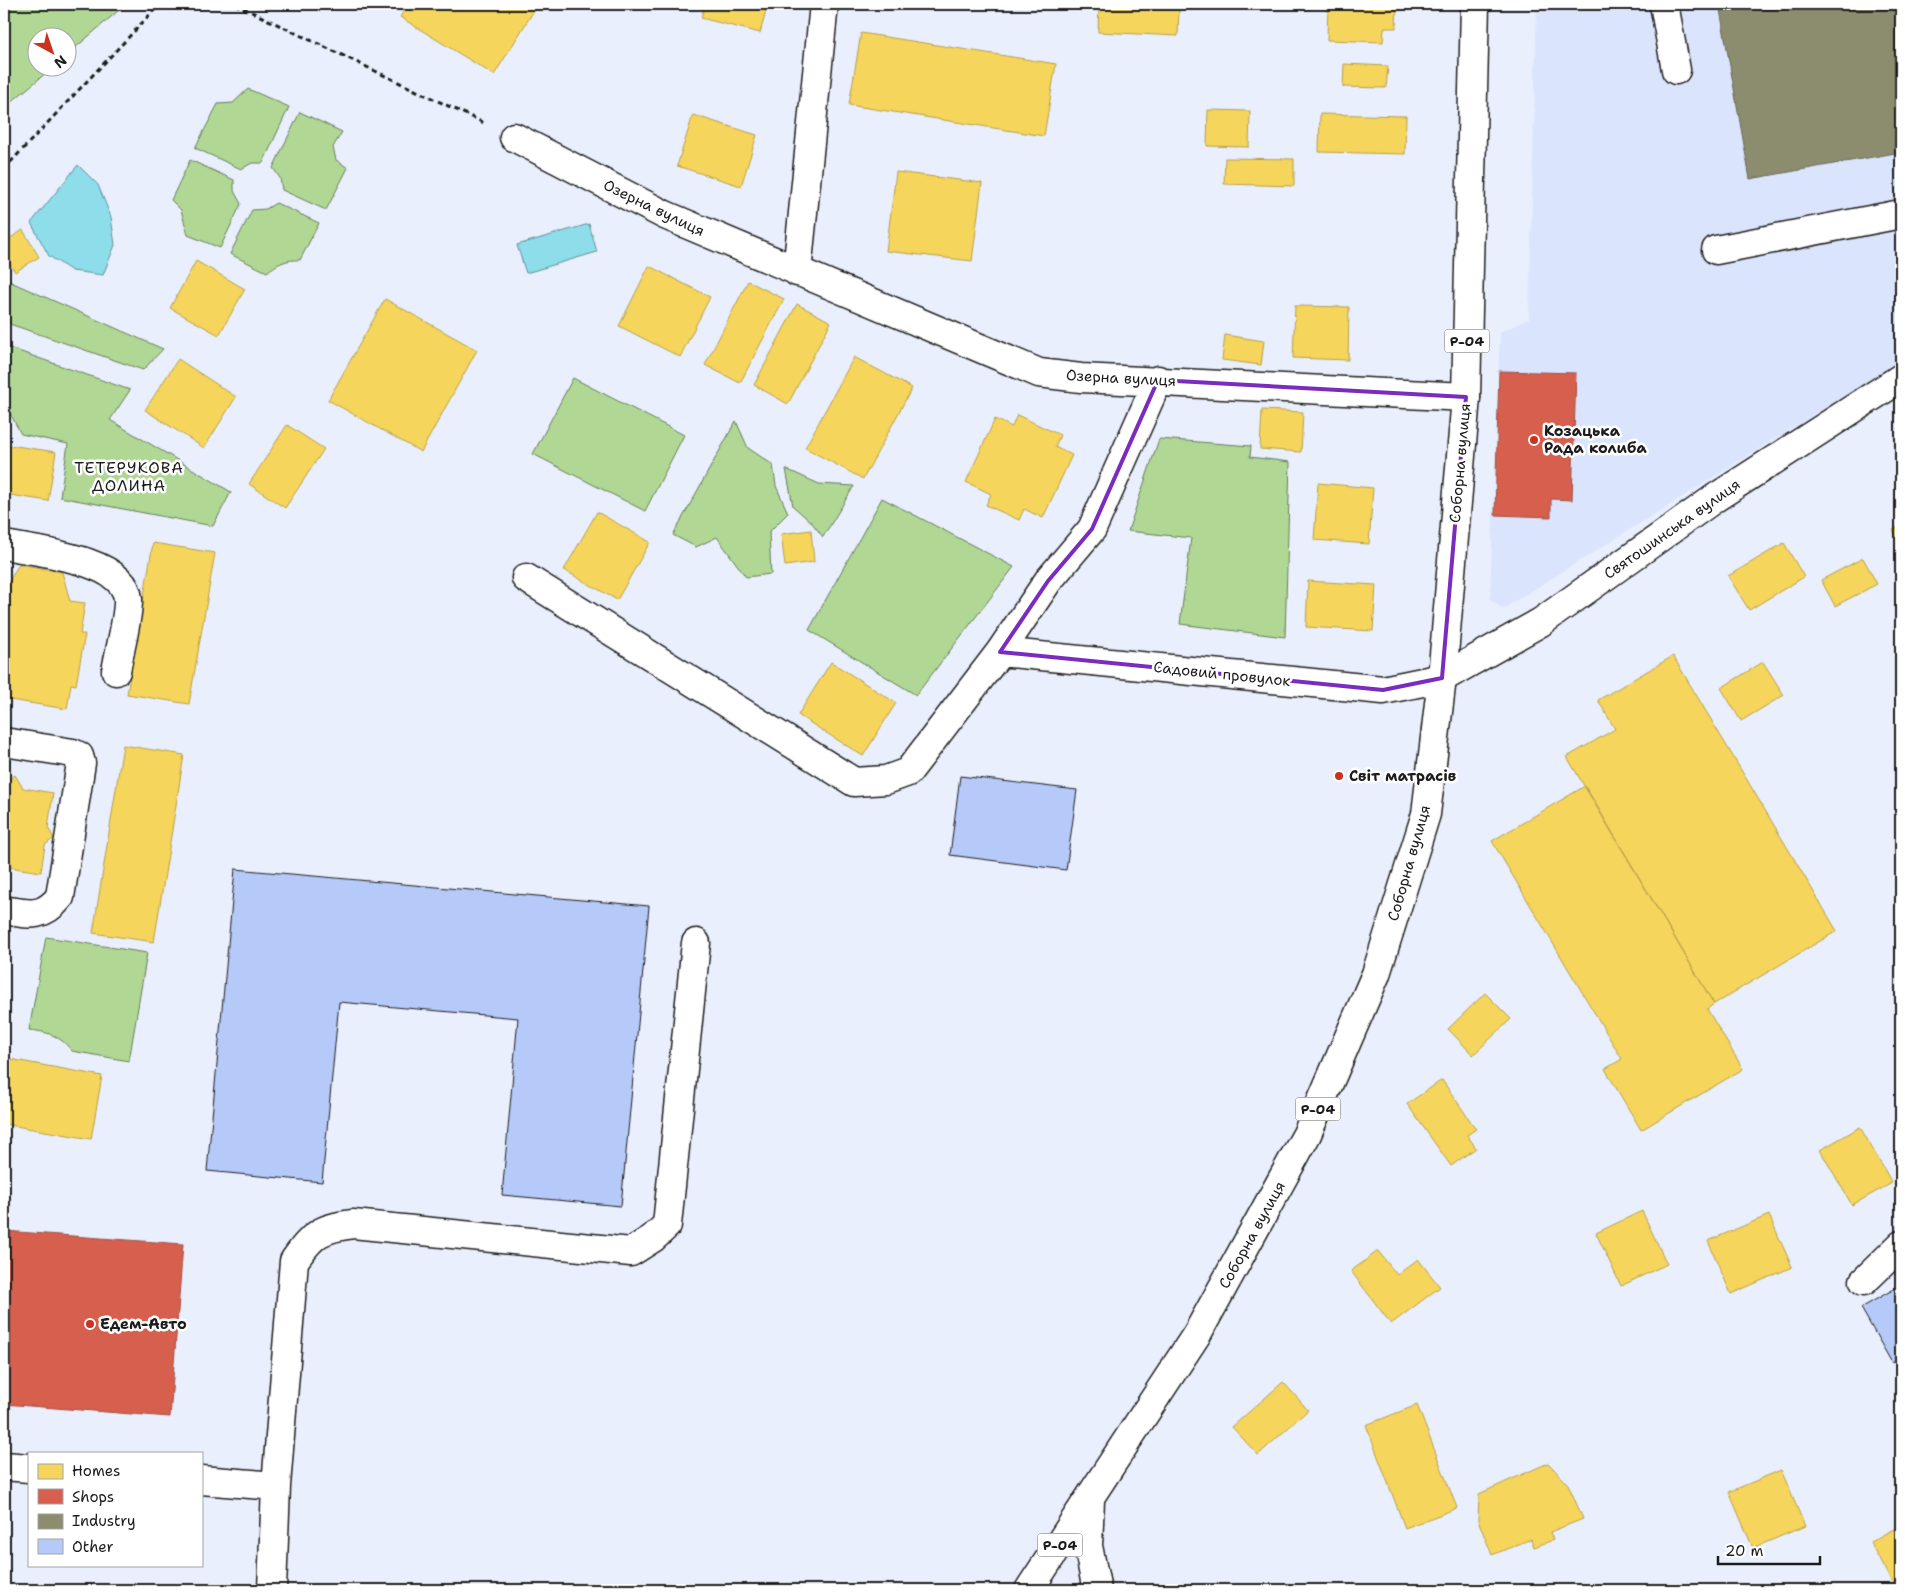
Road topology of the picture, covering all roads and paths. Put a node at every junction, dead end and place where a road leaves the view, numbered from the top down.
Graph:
1 (160, 4) edge
2 (235, 4) edge
3 (824, 4) edge
4 (1474, 4) edge
5 (1664, 4) edge
6 (1676, 70) dead end
7 (514, 137) joint
8 (4, 168) edge
9 (1901, 214) edge
10 (1716, 250) dead end
11 (797, 272) junction
12 (1901, 378) edge
13 (1158, 380) junction
14 (1466, 397) junction
15 (4, 544) edge
16 (526, 578) dead end
17 (1000, 652) junction
18 (116, 671) dead end
19 (1442, 678) junction
20 (4, 742) edge
21 (4, 910) edge
22 (696, 943) dead end
23 (1901, 1245) edge
24 (1864, 1281) dead end
25 (4, 1466) edge
26 (28, 1468) edge
27 (202, 1480) edge
28 (276, 1486) junction
29 (1090, 1499) junction
30 (272, 1590) edge
31 (1029, 1590) edge
32 (1097, 1590) edge

1 - 8 path
2 - 7 path
3 - 11 street
4 - 14 street, Соборна вулиця / Р-04
5 - 6 street
7 - 11 street, Озерна вулиця
9 - 10 street
11 - 13 street, Озерна вулиця
12 - 19 street, Святошинська вулиця
13 - 14 street, Озерна вулиця
13 - 17 street
14 - 19 street, Соборна вулиця / Р-04
15 - 18 street
16 - 17 street
17 - 19 street, Садовий провулок
19 - 29 street, Соборна вулиця / Р-04
20 - 21 street
22 - 28 street
23 - 24 street
25 - 26 street
27 - 28 street
28 - 30 street
29 - 31 street, Соборна вулиця / Р-04
29 - 32 street, Р-04

